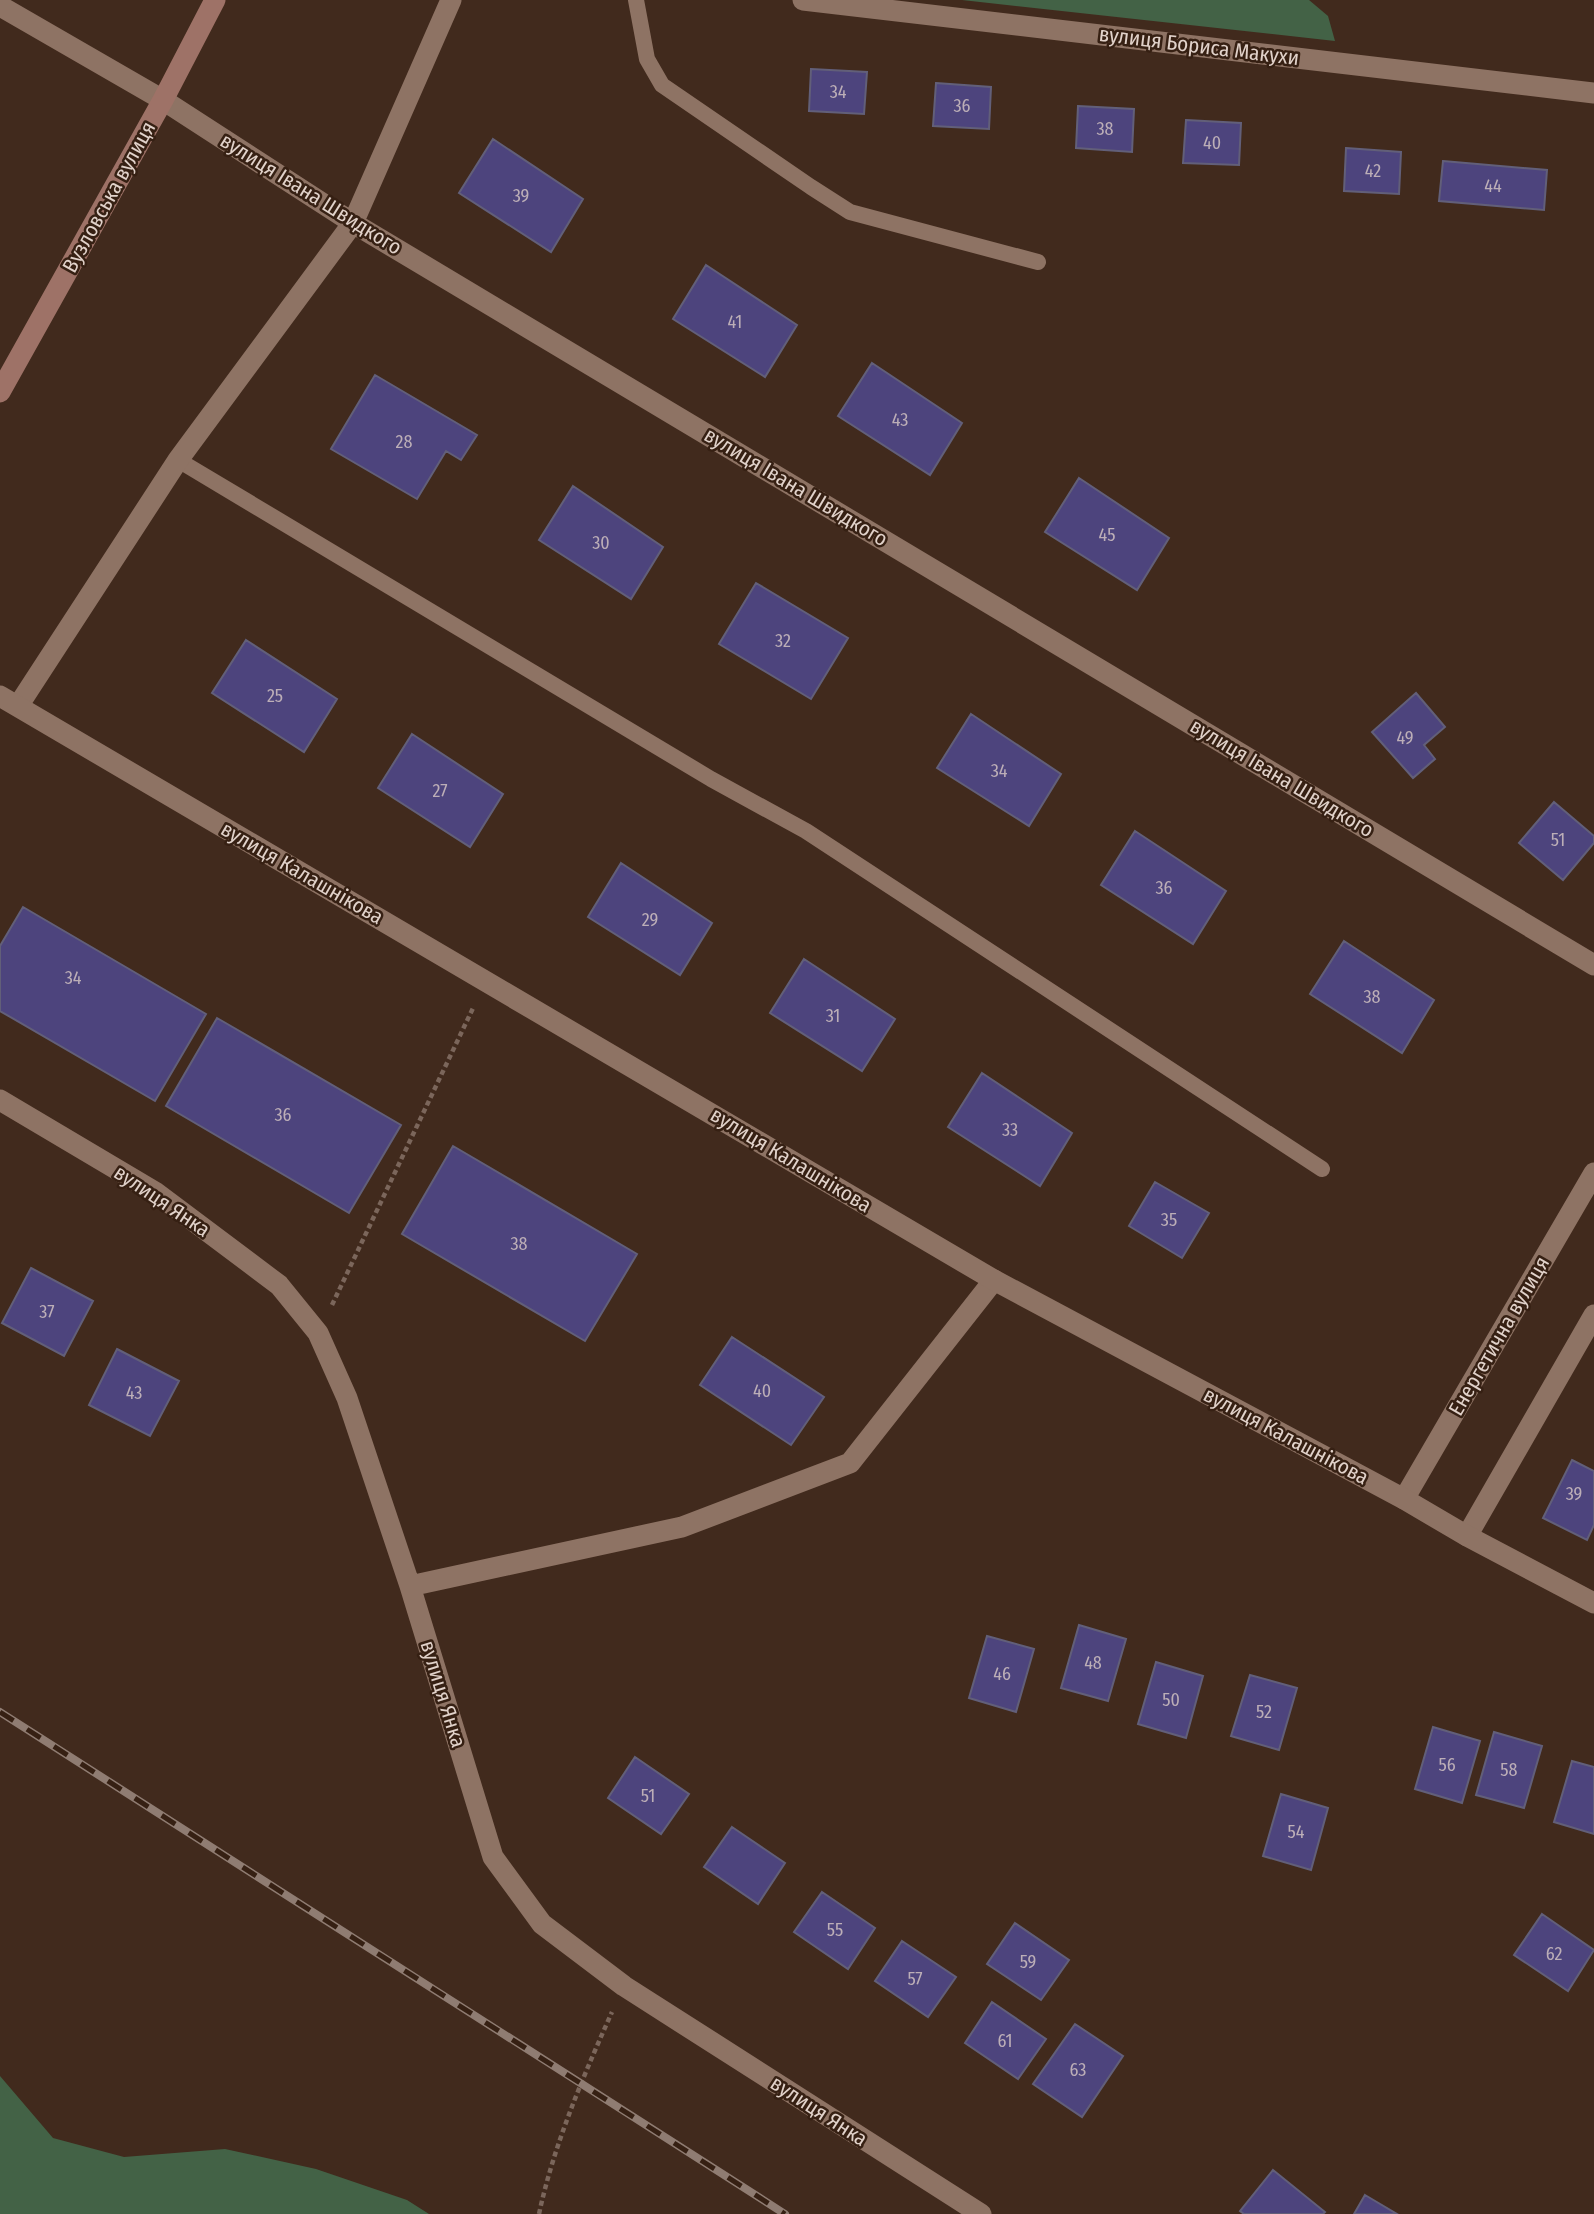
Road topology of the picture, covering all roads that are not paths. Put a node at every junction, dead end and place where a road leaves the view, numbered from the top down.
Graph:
1 (215, 0) edge
2 (452, 0) edge
3 (636, 0) edge
4 (803, 0) edge
5 (0, 6) edge
6 (1594, 93) edge
7 (163, 100) junction
8 (353, 223) junction
9 (1038, 262) dead end
10 (0, 392) edge
11 (178, 460) junction
12 (9, 701) edge
13 (1594, 965) edge
14 (0, 1100) edge
15 (1322, 1169) dead end
16 (1594, 1173) edge
17 (994, 1280) junction
18 (1594, 1315) edge
19 (1404, 1499) junction
20 (1466, 1536) junction
21 (410, 1586) junction
22 (1594, 1602) edge
23 (981, 2214) edge

1 - 7 main road, Вузловська вулиця
2 - 8 street
3 - 9 lane
4 - 6 street, вулиця Бориса Макухи
5 - 7 street, вулиця Івана Швидкого
7 - 8 street, вулиця Івана Швидкого
7 - 10 main road, Вузловська вулиця
8 - 11 street
8 - 13 street, вулиця Івана Швидкого
11 - 12 street
11 - 15 lane
12 - 17 street, вулиця Калашнікова
14 - 21 street, вулиця Янка
16 - 19 street, Енергетична вулиця
17 - 19 street, вулиця Калашнікова
17 - 21 street
18 - 20 street
19 - 20 street, вулиця Калашнікова
20 - 22 street, вулиця Калашнікова
21 - 23 street, вулиця Янка

